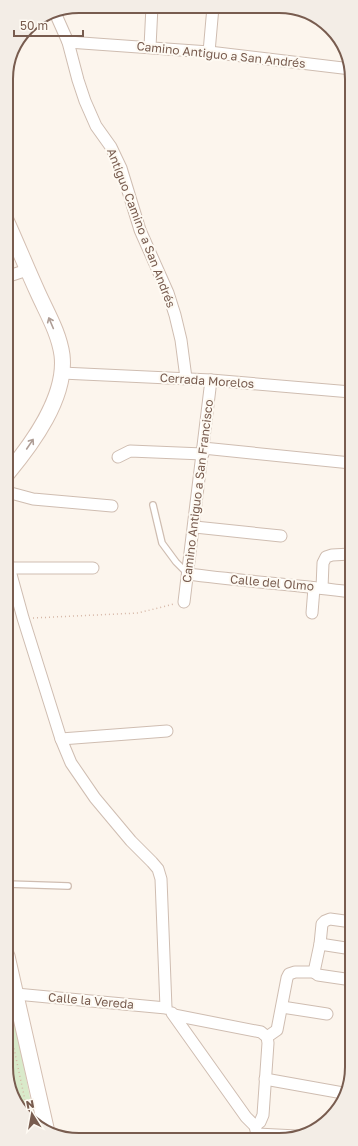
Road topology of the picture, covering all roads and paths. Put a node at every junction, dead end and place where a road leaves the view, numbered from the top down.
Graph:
1 (152, 13) edge
2 (212, 13) edge
3 (57, 17) edge
4 (68, 42) junction
5 (150, 47) junction
6 (209, 52) junction
7 (344, 68) edge
8 (13, 237) edge
9 (27, 270) junction
10 (13, 275) edge
11 (62, 373) junction
12 (186, 378) junction
13 (212, 380) junction
14 (345, 391) edge
15 (203, 451) junction
16 (118, 457) dead end
17 (345, 463) edge
18 (13, 467) edge
19 (13, 494) edge
20 (112, 506) dead end
21 (153, 506) dead end
22 (195, 527) junction
23 (281, 536) dead end
24 (345, 554) edge
25 (13, 564) edge
26 (93, 568) dead end
27 (188, 574) junction
28 (13, 582) edge
29 (318, 588) junction
30 (345, 591) edge
31 (184, 602) joint
32 (312, 613) dead end
33 (23, 618) junction
34 (167, 731) dead end
35 (61, 739) junction
36 (13, 884) edge
37 (68, 886) dead end
38 (345, 921) edge
39 (320, 944) junction
40 (345, 949) edge
41 (314, 972) junction
42 (345, 979) edge
43 (13, 981) edge
44 (16, 994) junction
45 (282, 1007) junction
46 (170, 1011) junction
47 (327, 1014) dead end
48 (267, 1037) junction
49 (13, 1041) edge
50 (265, 1079) junction
51 (340, 1092) edge
52 (26, 1106) edge
53 (45, 1123) edge
54 (257, 1133) edge

1 - 5 street
2 - 6 street
3 - 4 street, Antiguo Camino a San Andrés
4 - 5 street, Camino Antiguo a San Andrés
4 - 12 street, Antiguo Camino a San Andrés
5 - 6 street, Camino Antiguo a San Andrés
6 - 7 street, Camino Antiguo a San Andrés
8 - 9 main road
9 - 10 street
11 -> 9 main road
11 - 12 street, Cerrada Morelos
18 -> 11 main road
12 - 13 street, Cerrada Morelos
13 - 14 street, Cerrada Morelos
13 - 15 street, Camino Antiguo a San Francisco
15 - 16 street
15 - 17 street
15 - 22 street, Camino Antiguo a San Francisco
19 - 20 street
21 - 27 lane
22 - 23 street
22 - 27 street, Camino Antiguo a San Francisco
24 - 29 street, Calle del Olmo
25 - 26 street
27 - 29 street, Calle del Olmo
27 - 31 street, Camino Antiguo a San Francisco
28 - 33 street
29 - 30 street
29 - 32 street
31 - 33 path
33 - 35 street
34 - 35 street
35 - 46 street
36 - 37 lane
38 - 39 street
39 - 40 street
39 - 41 street
41 - 42 street
41 - 45 street
43 - 44 main road
44 - 46 street, Calle la Vereda
44 - 53 main road
45 - 47 street
45 - 48 street
46 - 48 street, Calle la Vereda
46 - 54 street
48 - 50 street
49 - 52 path
50 - 51 street
50 - 54 street

